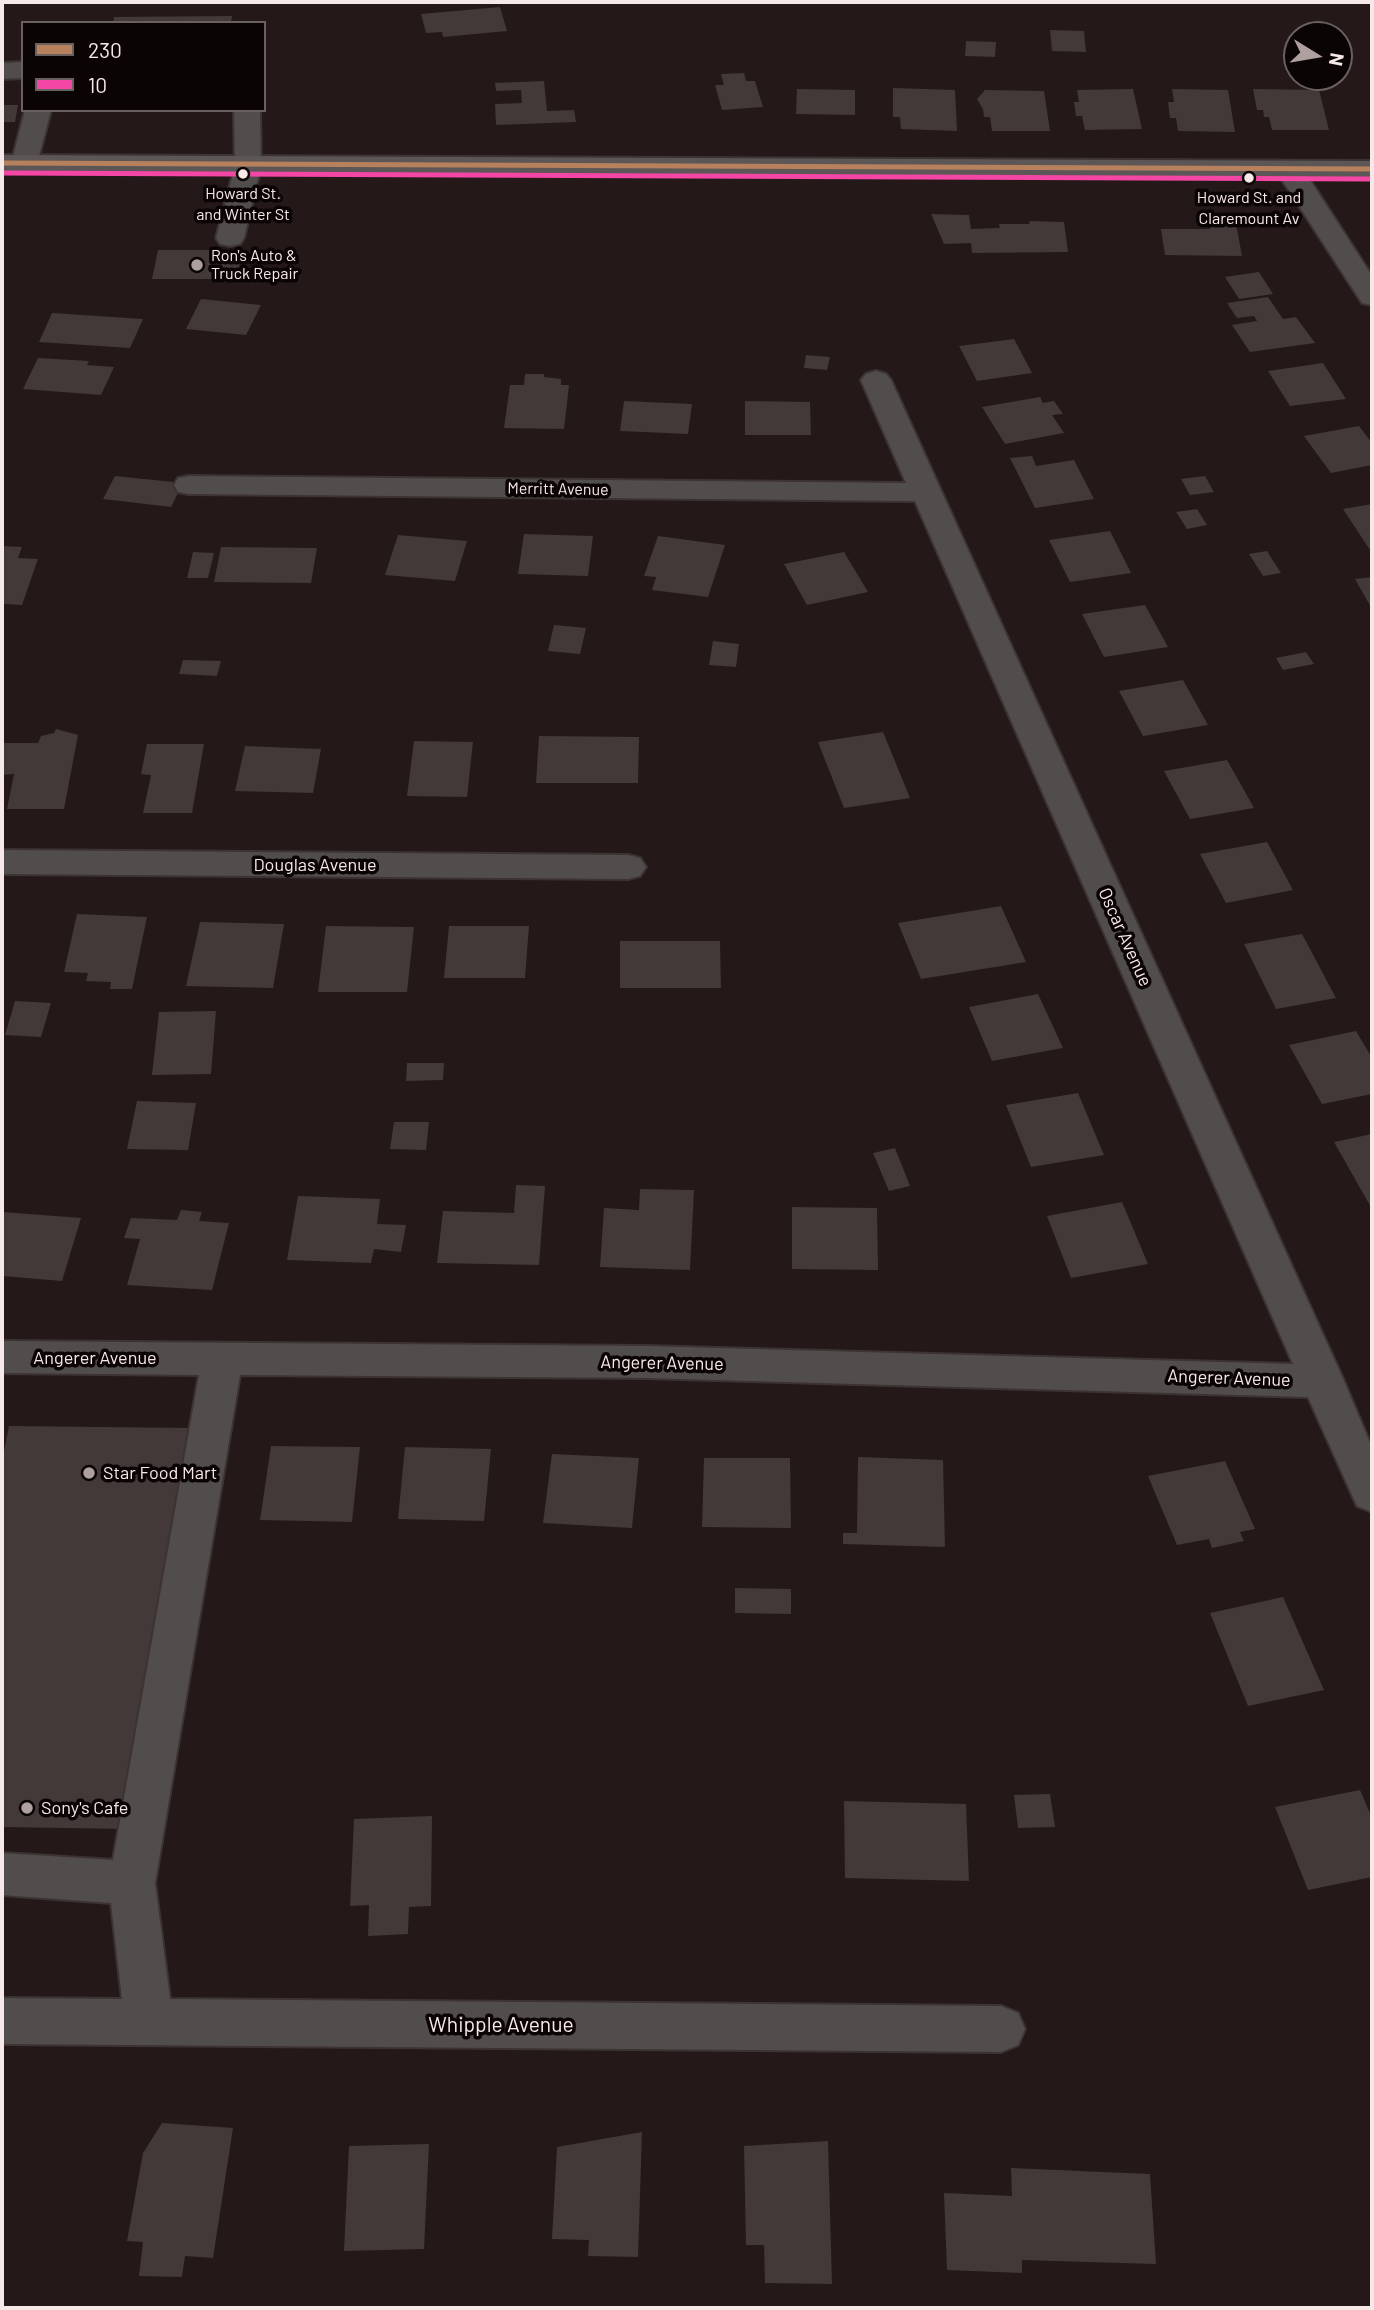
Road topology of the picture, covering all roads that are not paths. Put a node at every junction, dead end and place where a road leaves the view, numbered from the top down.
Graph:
1 (21, 70) edge
2 (2, 71) edge
3 (37, 112) edge
4 (247, 112) edge
5 (248, 166) junction
6 (1289, 169) junction
7 (1372, 169) edge
8 (10, 170) edge
9 (230, 238) dead end
10 (1372, 297) edge
11 (876, 380) dead end
12 (189, 485) dead end
13 (926, 492) junction
14 (2, 862) edge
15 (628, 867) dead end
16 (2, 1357) edge
17 (222, 1359) junction
18 (1323, 1381) junction
19 (1372, 1494) edge
20 (2, 1874) edge
21 (132, 1883) junction
22 (2, 2021) edge
23 (149, 2022) junction
24 (1000, 2029) dead end

1 - 2 street
3 - 8 street
4 - 5 street
5 - 6 main road
5 - 8 main road
5 - 9 street
6 - 7 main road
6 - 10 street
11 - 13 street, Oscar Avenue
12 - 13 street, Merritt Avenue
13 - 18 street, Oscar Avenue
14 - 15 street, Douglas Avenue
16 - 17 street, Angerer Avenue
17 - 18 street, Angerer Avenue
17 - 21 street
18 - 19 street, Oscar Avenue
20 - 21 street
21 - 23 street
22 - 23 street, Whipple Avenue
23 - 24 street, Whipple Avenue

